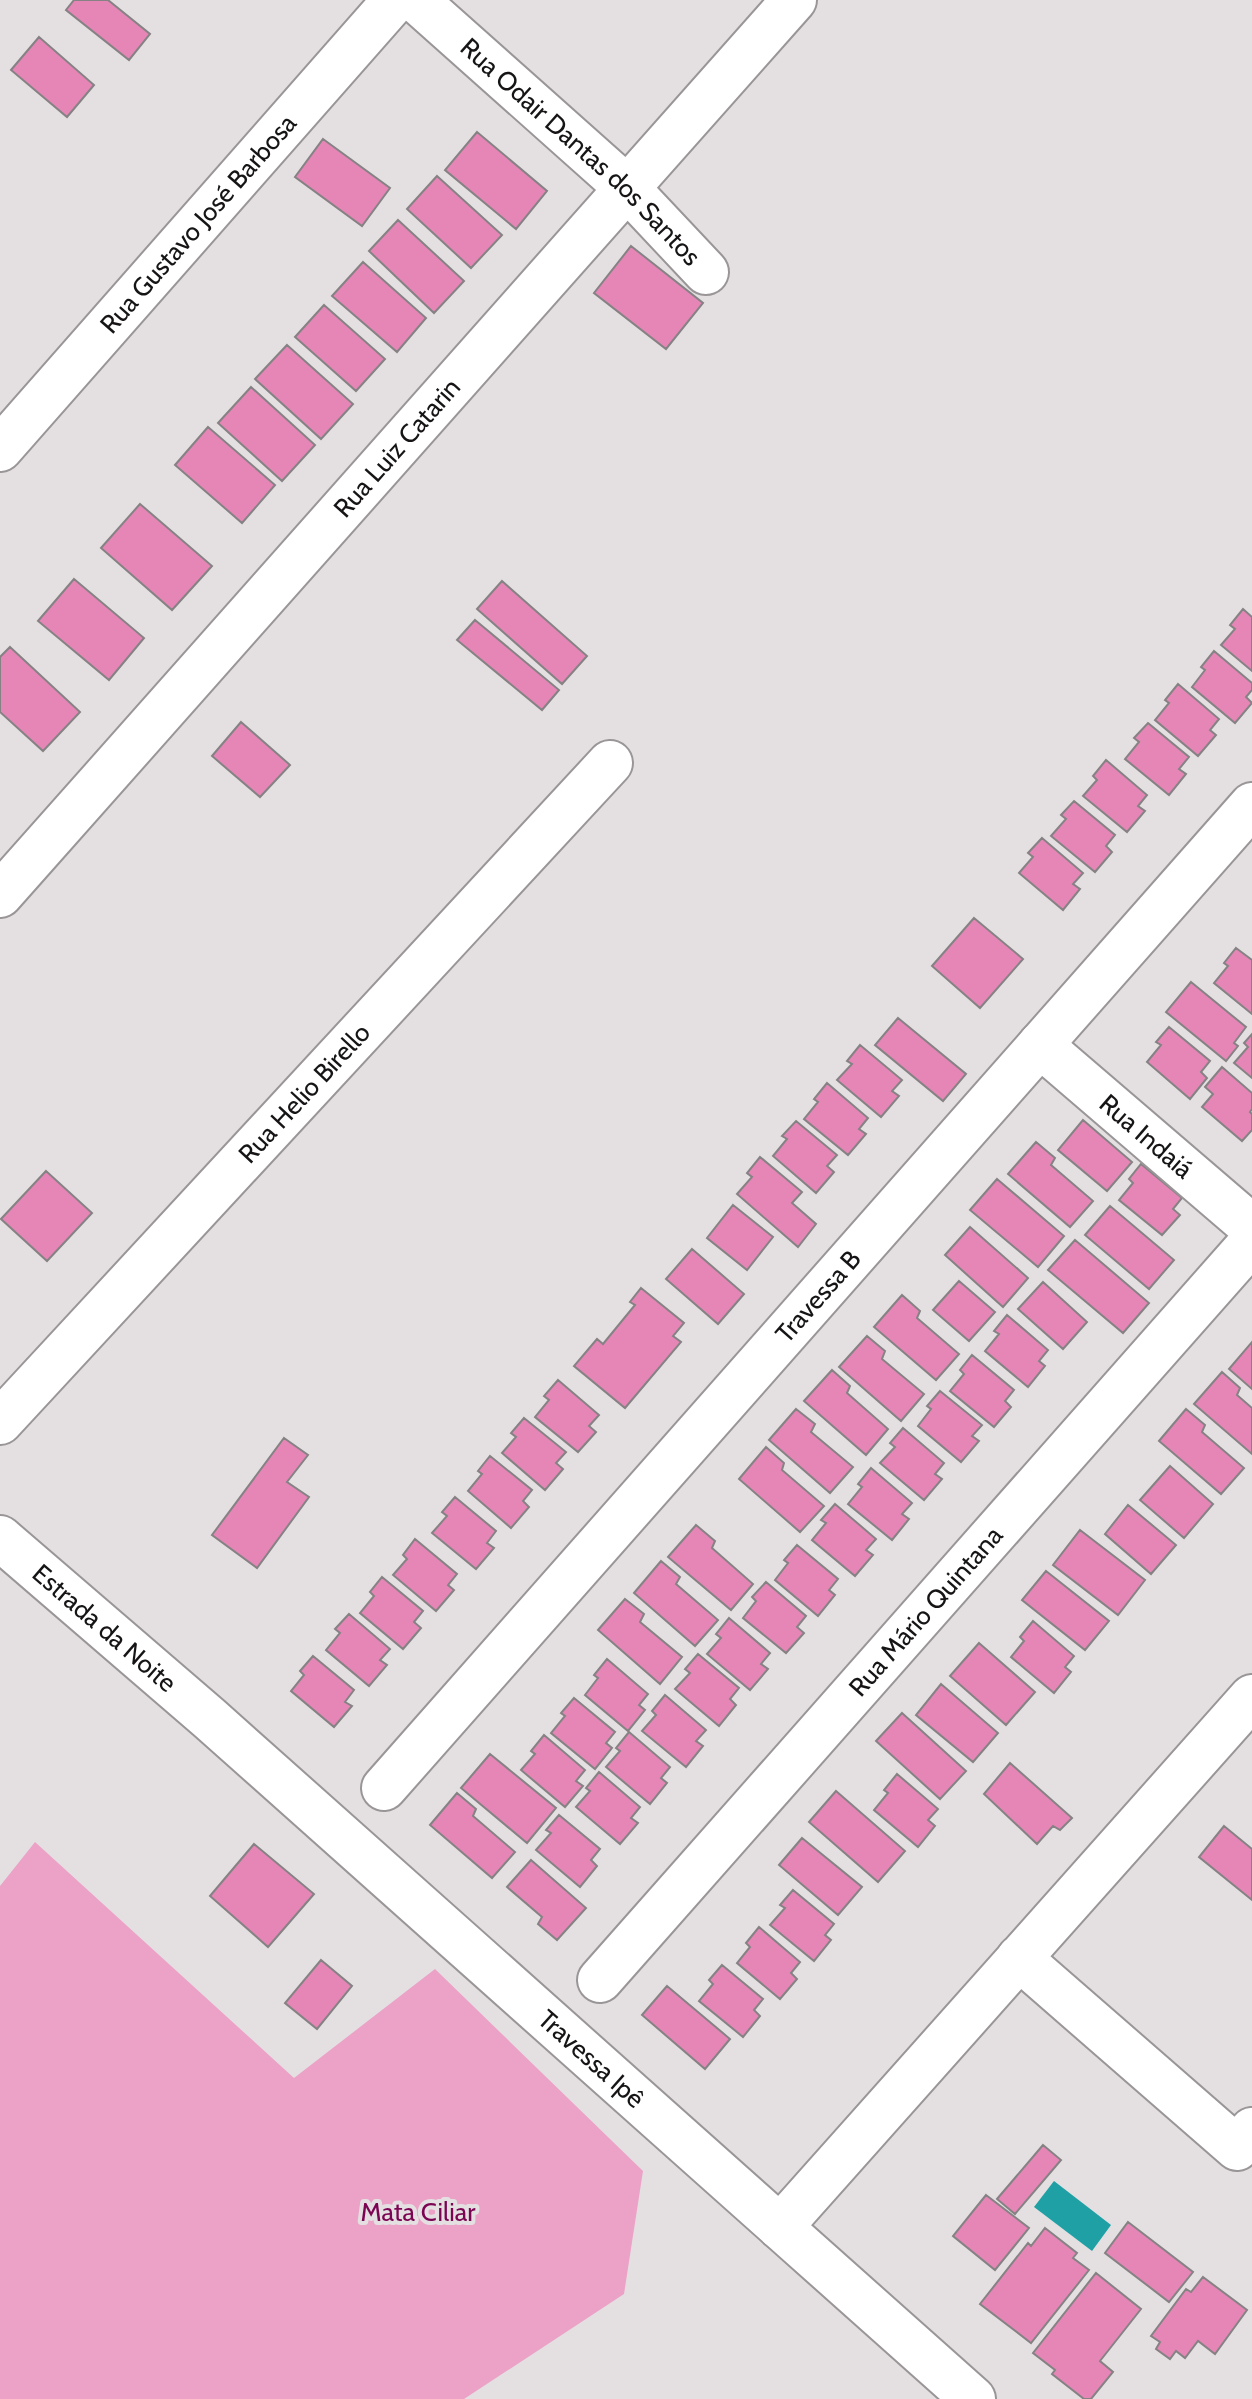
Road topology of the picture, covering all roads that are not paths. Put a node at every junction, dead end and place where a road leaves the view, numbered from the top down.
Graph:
1 (395, 0) edge
2 (416, 0) edge
3 (794, 0) edge
4 (627, 188) junction
5 (706, 272) dead end
6 (0, 449) edge
7 (610, 763) dead end
8 (1252, 805) edge
9 (0, 895) edge
10 (1040, 1045) junction
11 (1252, 1227) edge
12 (1252, 1242) edge
13 (0, 1422) edge
14 (0, 1538) edge
15 (1252, 1697) edge
16 (209, 1718) joint
17 (384, 1788) dead end
18 (1019, 1958) junction
19 (600, 1980) dead end
20 (1252, 2130) edge
21 (780, 2227) junction
22 (973, 2399) edge

1 - 6 street, Rua Gustavo José Barbosa
2 - 4 street, Rua Odair Dantas dos Santos
3 - 4 street, Rua Luiz Catarin
4 - 5 street, Rua Odair Dantas dos Santos
4 - 9 street, Rua Luiz Catarin
7 - 13 street, Rua Helio Birello
8 - 10 street, Travessa B
10 - 11 street, Rua Indaiá
10 - 17 street, Travessa B
12 - 19 street, Rua Mário Quintana
14 - 16 street, Estrada da Noite
15 - 18 street
16 - 21 street, Travessa Ipê
18 - 20 street
18 - 21 street
21 - 22 street, Travessa Ipê

